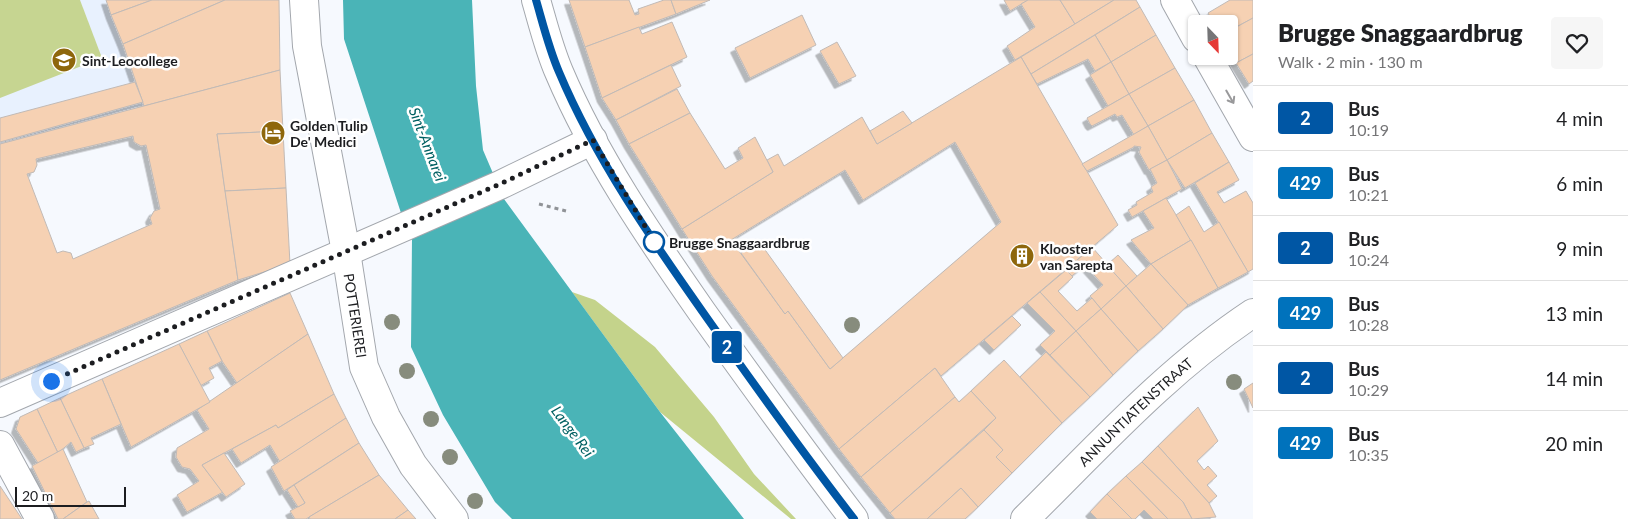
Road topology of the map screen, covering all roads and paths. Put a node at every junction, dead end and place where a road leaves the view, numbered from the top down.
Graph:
1 (304, 0) edge
2 (536, 0) edge
3 (1175, 0) edge
4 (1188, 24) edge
5 (1212, 65) edge
6 (1253, 137) edge
7 (593, 140) junction
8 (346, 252) junction
9 (1253, 313) edge
10 (0, 404) edge
11 (0, 445) edge
12 (40, 519) edge
13 (454, 519) edge
14 (854, 519) edge
15 (1025, 519) edge

1 - 8 street, POTTERIEREI
2 - 7 street
3 - 4 street
5 -> 6 street
7 - 8 street
7 - 14 street
8 - 10 street
8 - 13 street, POTTERIEREI
9 - 15 street, ANNUNTIATENSTRAAT
11 - 12 street

